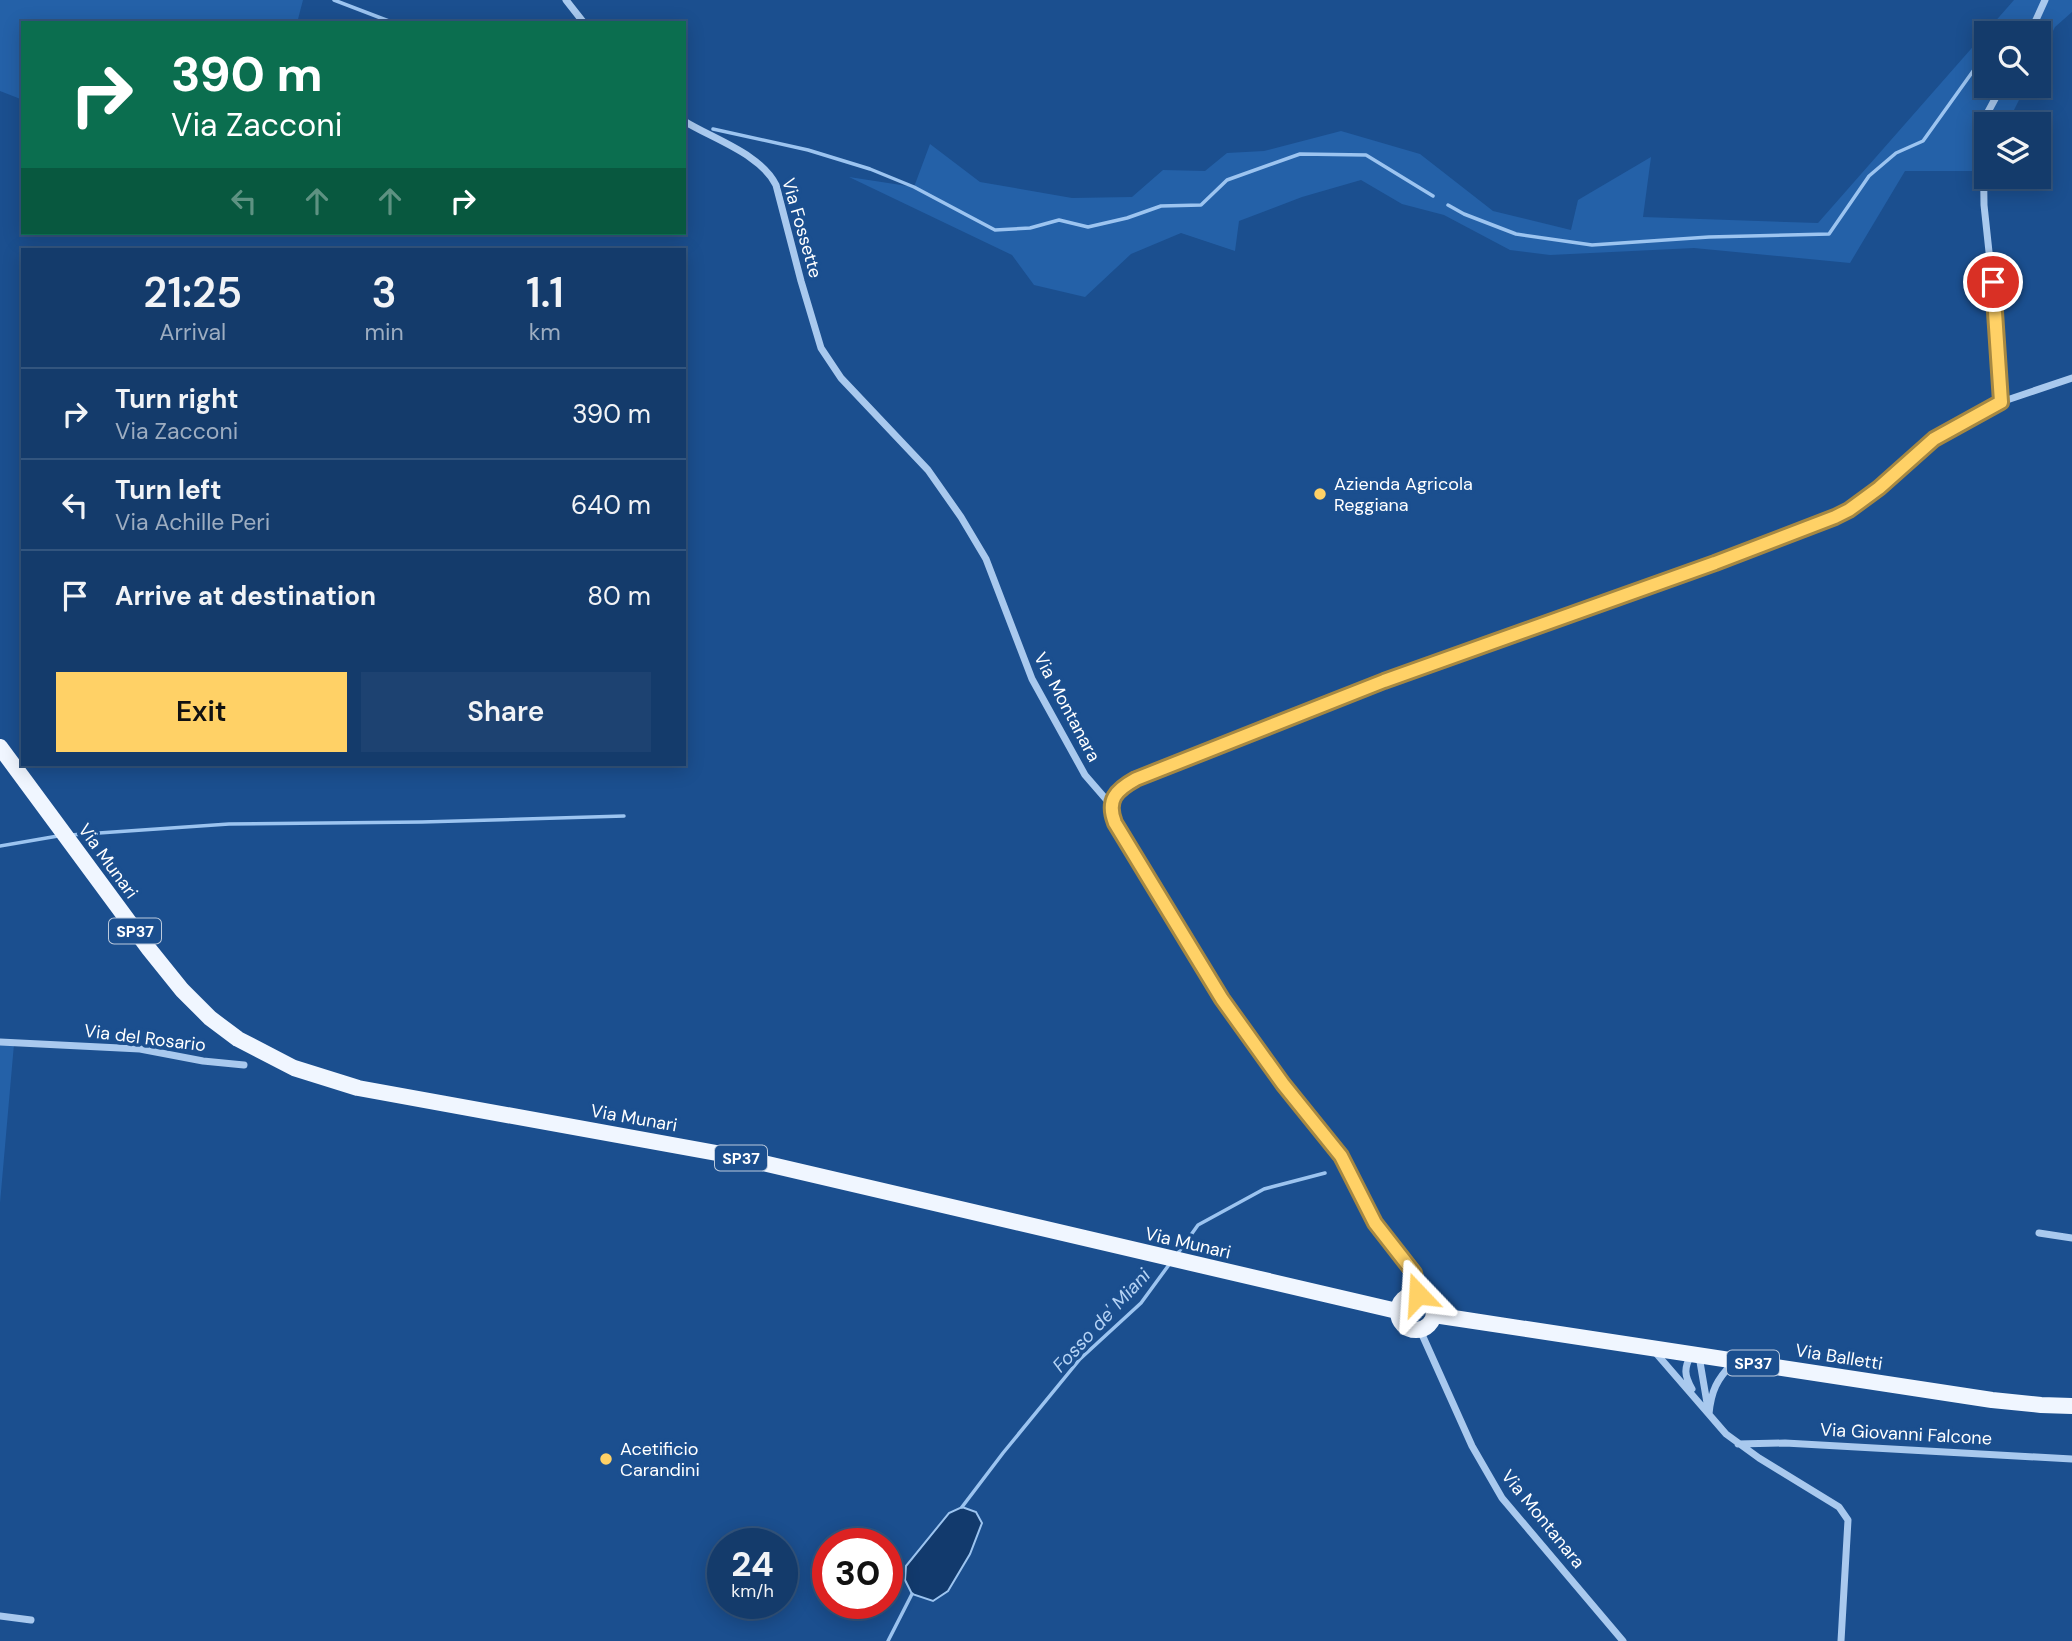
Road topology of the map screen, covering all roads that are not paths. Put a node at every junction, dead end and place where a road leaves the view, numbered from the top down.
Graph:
1 (566, 0) edge
2 (2045, 0) edge
3 (582, 21) edge
4 (2035, 21) edge
5 (1995, 98) edge
6 (686, 122) edge
7 (821, 348) joint
8 (2072, 378) edge
9 (2001, 402) junction
10 (0, 747) edge
11 (1111, 805) junction
12 (0, 1042) edge
13 (244, 1065) dead end
14 (2039, 1233) dead end
15 (2072, 1238) edge
16 (1418, 1294) junction
17 (1397, 1311) junction
18 (1434, 1315) junction
19 (1420, 1330) junction
20 (1651, 1348) junction
21 (1695, 1355) junction
22 (1735, 1361) junction
23 (1700, 1403) junction
24 (2072, 1406) edge
25 (1709, 1414) junction
26 (1738, 1444) junction
27 (2072, 1459) edge
28 (0, 1616) edge
29 (31, 1620) dead end
30 (1623, 1641) edge
31 (1841, 1641) edge

1 - 3 street
2 - 4 street
5 - 9 street
6 - 7 street, Via Fossette
7 - 11 street, Via Montanara
8 - 9 street
9 - 11 street
10 - 17 main road, Via Munari / SP37
11 - 16 street, Via Montanara
12 - 13 street, Via del Rosario
14 - 15 street
16 - 17 main road
16 - 18 main road
17 - 19 main road, Via Munari / SP37
18 - 19 main road
18 - 20 main road, Via Balletti / SP37
19 - 30 street, Via Montanara
20 - 21 main road, Via Balletti / SP37
20 - 23 street
21 - 22 main road, Via Balletti / SP37
21 - 23 street
21 - 25 street
22 - 24 main road, Via Balletti / SP37
22 - 25 street
23 - 25 street
25 - 26 street
26 - 27 street, Via Giovanni Falcone
26 - 31 street
28 - 29 street

